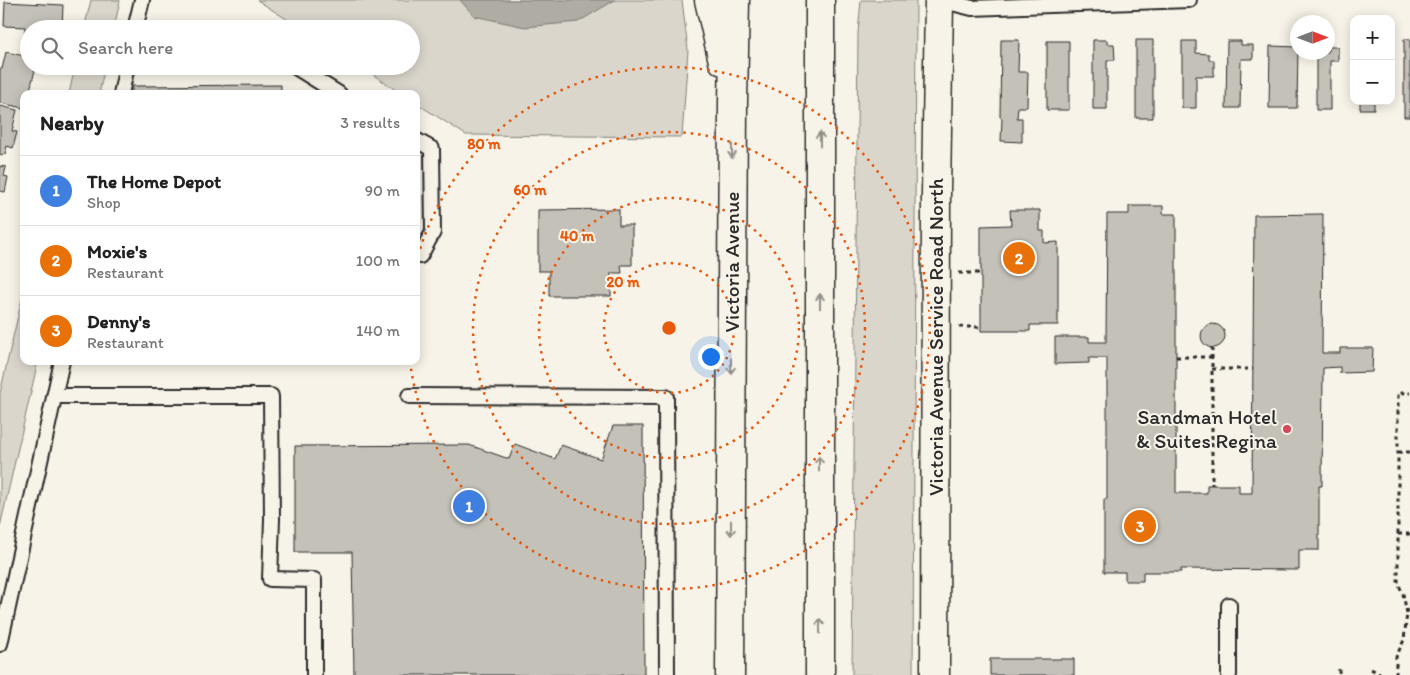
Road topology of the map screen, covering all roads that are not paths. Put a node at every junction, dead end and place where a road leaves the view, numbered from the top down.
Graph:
1 (142, 0) edge
2 (709, 0) edge
3 (735, 0) edge
4 (820, 0) edge
5 (939, 0) edge
6 (1189, 0) edge
7 (137, 20) edge
8 (125, 75) edge
9 (309, 75) edge
10 (122, 90) edge
11 (333, 90) edge
12 (733, 102) junction
13 (420, 142) edge
14 (420, 256) dead end
15 (61, 365) edge
16 (54, 396) junction
17 (409, 396) dead end
18 (1229, 605) dead end
19 (0, 644) edge
20 (314, 675) edge
21 (667, 675) edge
22 (730, 675) edge
23 (820, 675) edge
24 (935, 675) edge
25 (1229, 675) edge

1 - 7 lane
2 - 12 main road
3 - 12 main road, Victoria Avenue
23 -> 4 main road
5 - 6 lane
5 - 24 main road, Victoria Avenue Service Road North
8 - 10 lane
9 - 11 lane
12 -> 22 main road, Victoria Avenue
13 - 14 lane
15 - 16 lane
16 - 19 lane
16 - 20 lane
17 - 21 lane
18 - 25 lane

